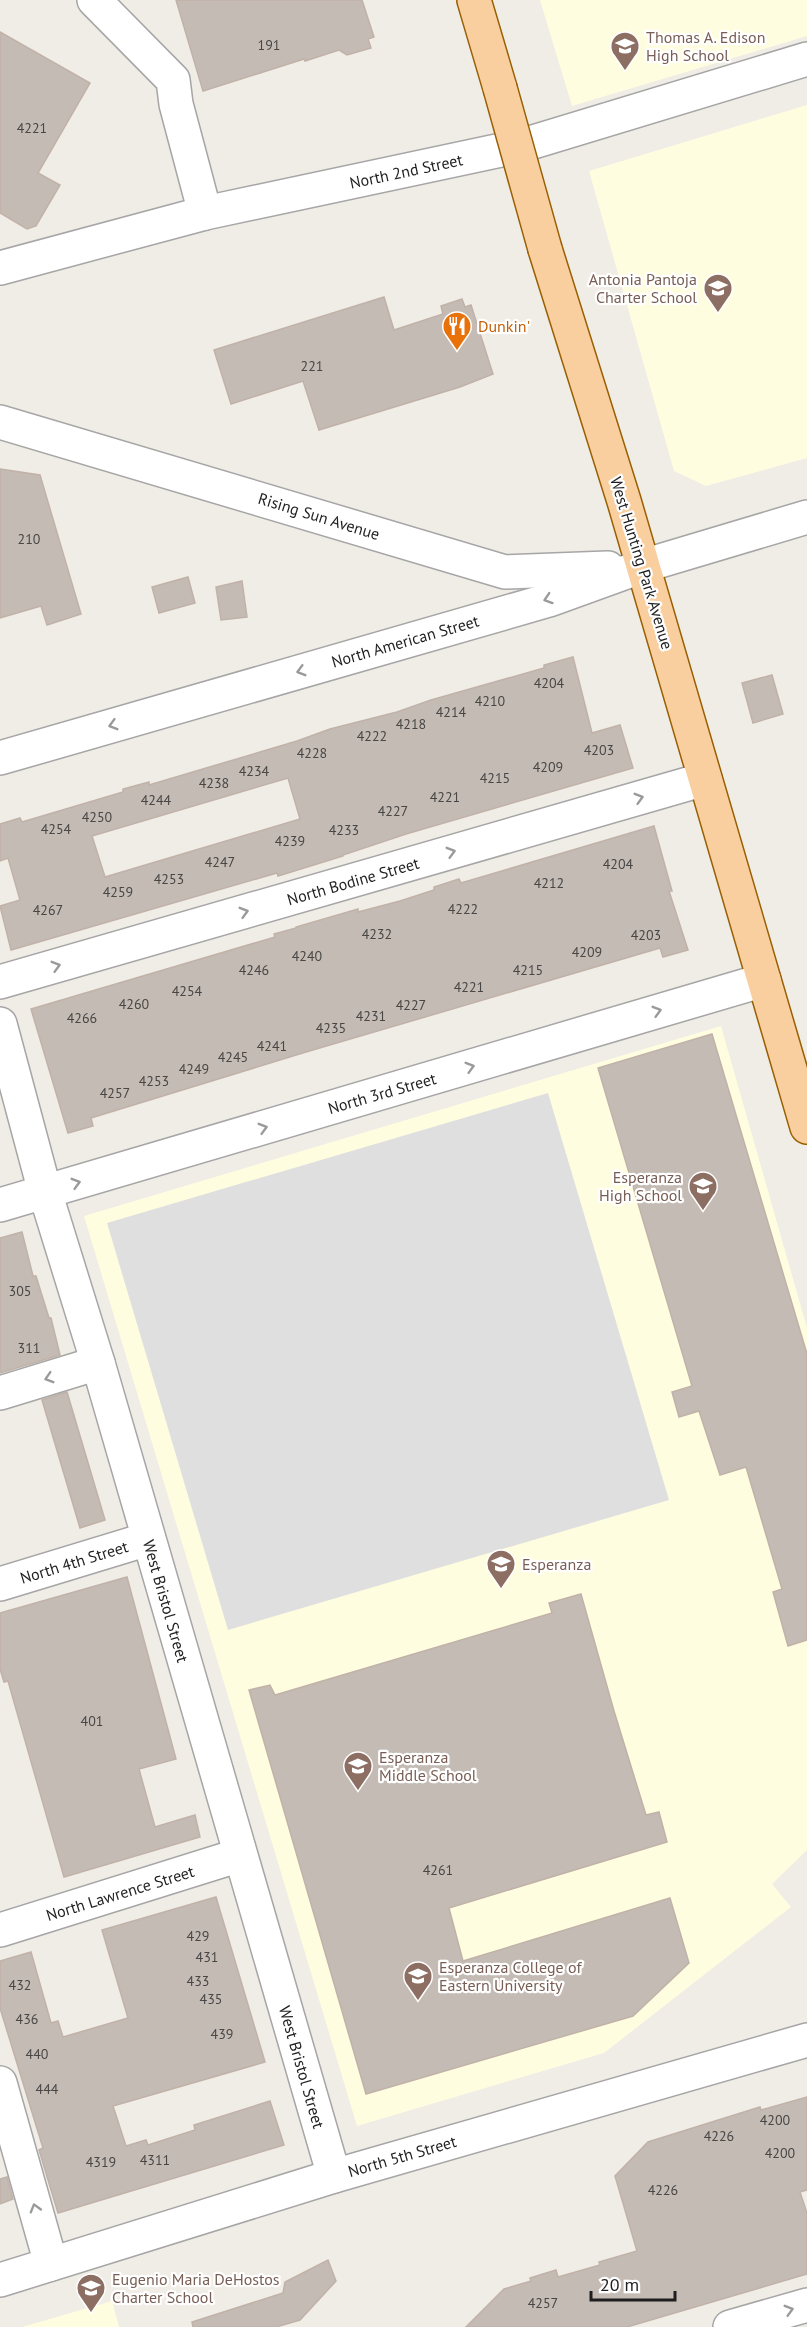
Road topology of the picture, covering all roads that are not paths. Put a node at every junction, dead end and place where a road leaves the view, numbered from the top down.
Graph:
1 (94, 0) edge
2 (474, 0) edge
3 (807, 59) edge
4 (205, 213) junction
5 (0, 268) edge
6 (0, 422) edge
7 (807, 517) edge
8 (643, 566) junction
9 (0, 758) edge
10 (705, 779) junction
11 (764, 980) junction
12 (0, 982) edge
13 (0, 1024) edge
14 (807, 1127) edge
15 (45, 1192) junction
16 (0, 1205) edge
17 (98, 1363) junction
18 (0, 1393) edge
19 (148, 1539) junction
20 (0, 1584) edge
21 (240, 1856) junction
22 (0, 1930) edge
23 (807, 2040) edge
24 (0, 2083) edge
25 (334, 2176) junction
26 (51, 2264) junction
27 (0, 2280) edge
28 (807, 2305) edge
29 (730, 2327) edge

1 - 4 street
2 - 8 main road, West Hunting Park Avenue, bridge
3 - 4 street, North 2nd Street
4 - 5 street, North 2nd Street
6 - 8 street, Rising Sun Avenue
7 - 8 street, North American Street
8 -> 9 street, North American Street
8 - 10 main road, West Hunting Park Avenue
10 - 11 main road, West Hunting Park Avenue
12 -> 10 street, North Bodine Street
11 - 14 main road, West Hunting Park Avenue
15 -> 11 street, North 3rd Street
13 - 15 street, West Bristol Street
15 - 16 street, North 3rd Street
15 - 17 street, West Bristol Street
17 -> 18 street
17 - 19 street, West Bristol Street
19 - 20 street, North 4th Street
19 - 21 street, West Bristol Street
21 - 22 street, North Lawrence Street
21 - 25 street, West Bristol Street
23 - 25 street, North 5th Street
26 -> 24 street
25 - 26 street, North 5th Street
26 - 27 street, North 5th Street
29 -> 28 street

